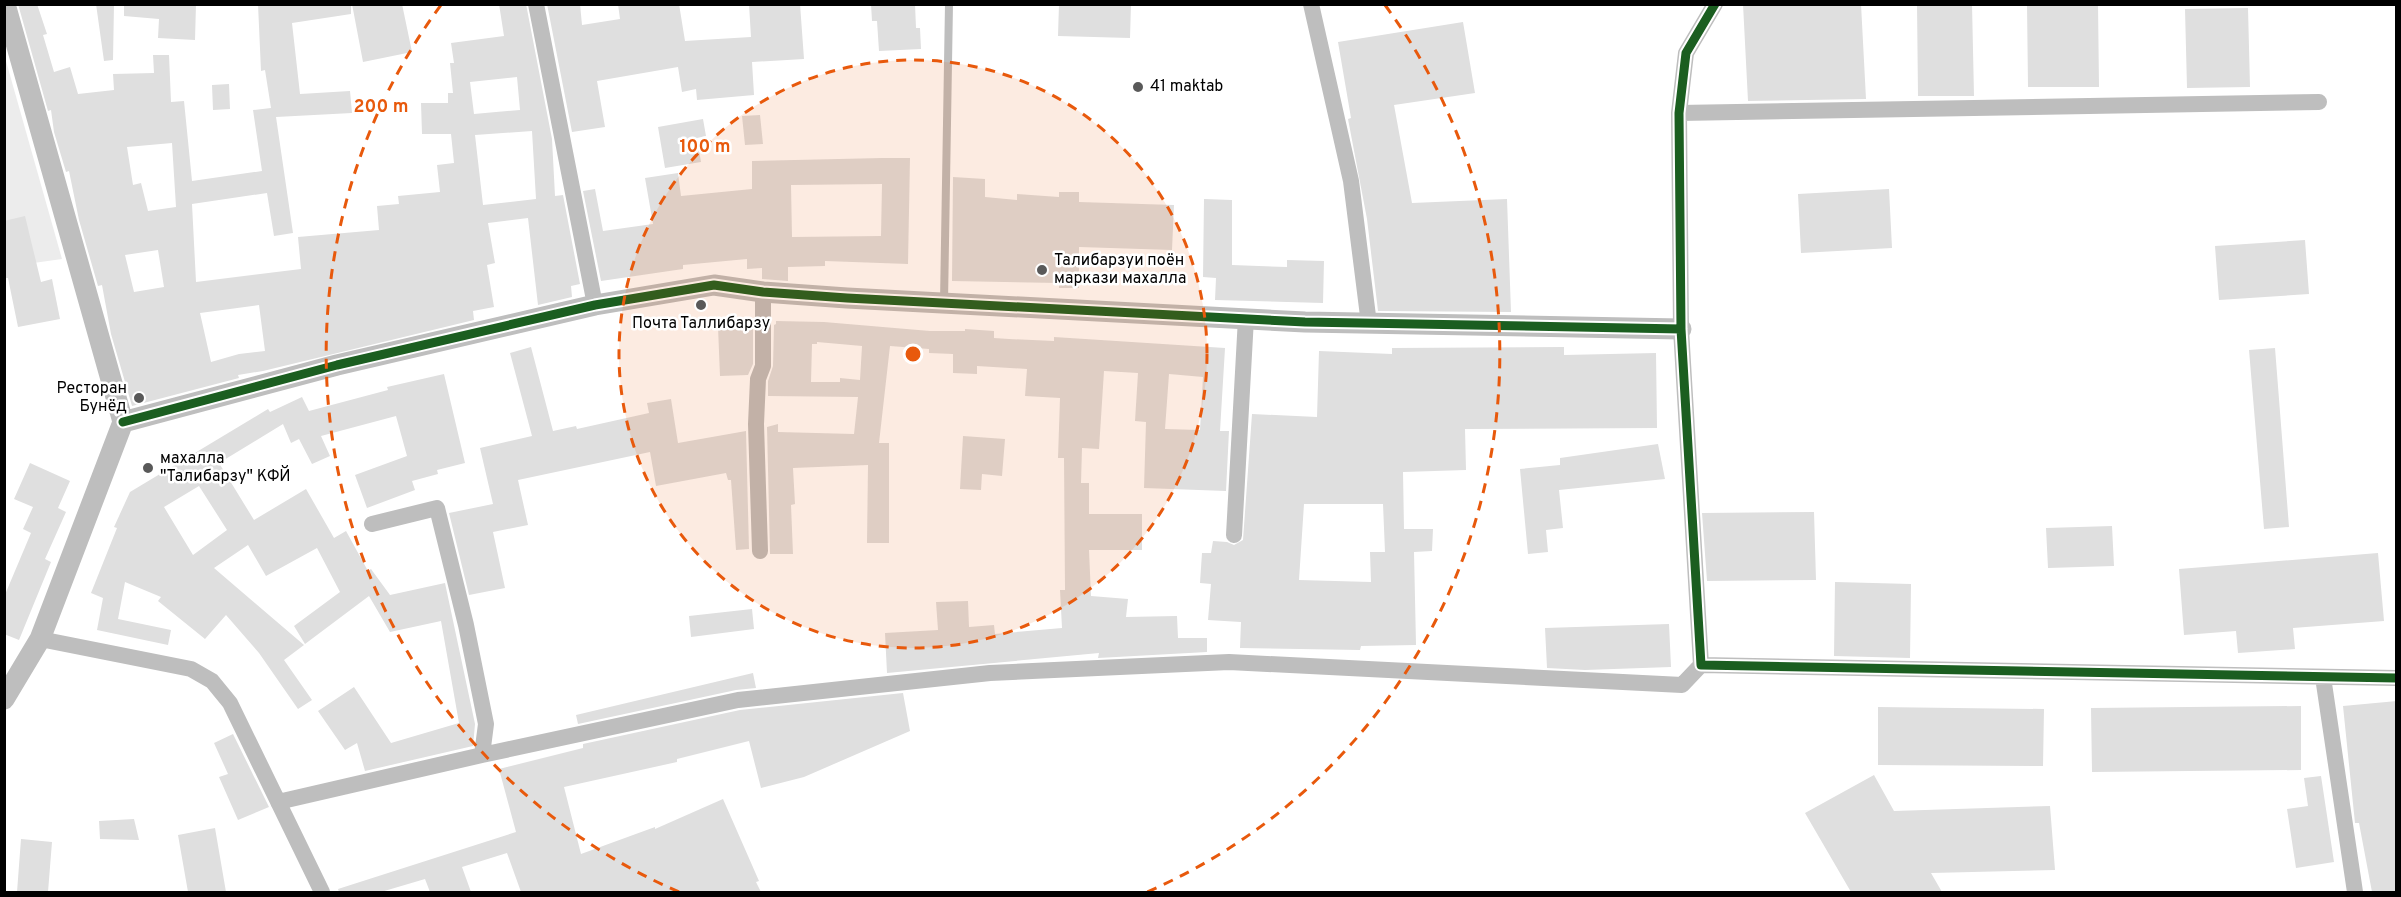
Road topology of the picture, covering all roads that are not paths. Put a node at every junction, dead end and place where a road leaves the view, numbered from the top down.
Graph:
1 (5, 4) edge
2 (536, 4) edge
3 (949, 4) edge
4 (1311, 4) edge
5 (1715, 4) edge
6 (2319, 102) dead end
7 (1679, 113) junction
8 (763, 292) junction
9 (944, 302) junction
10 (595, 304) junction
11 (1246, 318) junction
12 (1370, 324) junction
13 (1681, 329) junction
14 (123, 422) junction
15 (372, 524) dead end
16 (1234, 535) dead end
17 (760, 551) dead end
18 (40, 639) junction
19 (1701, 665) junction
20 (2323, 677) junction
21 (2397, 678) edge
22 (4, 699) edge
23 (482, 755) junction
24 (278, 802) junction
25 (322, 892) edge
26 (2355, 892) edge

1 - 14 street
2 - 10 street
3 - 9 lane
4 - 12 street
5 - 7 street
6 - 7 street
7 - 13 street
8 - 9 street
8 - 10 street
8 - 17 street
9 - 11 street
10 - 14 street
11 - 12 street
11 - 16 street
12 - 13 street
13 - 19 street
14 - 18 street
15 - 23 street
18 - 22 street
18 - 24 street
19 - 20 street
19 - 23 street
20 - 21 street
20 - 26 street
23 - 24 street
24 - 25 street

